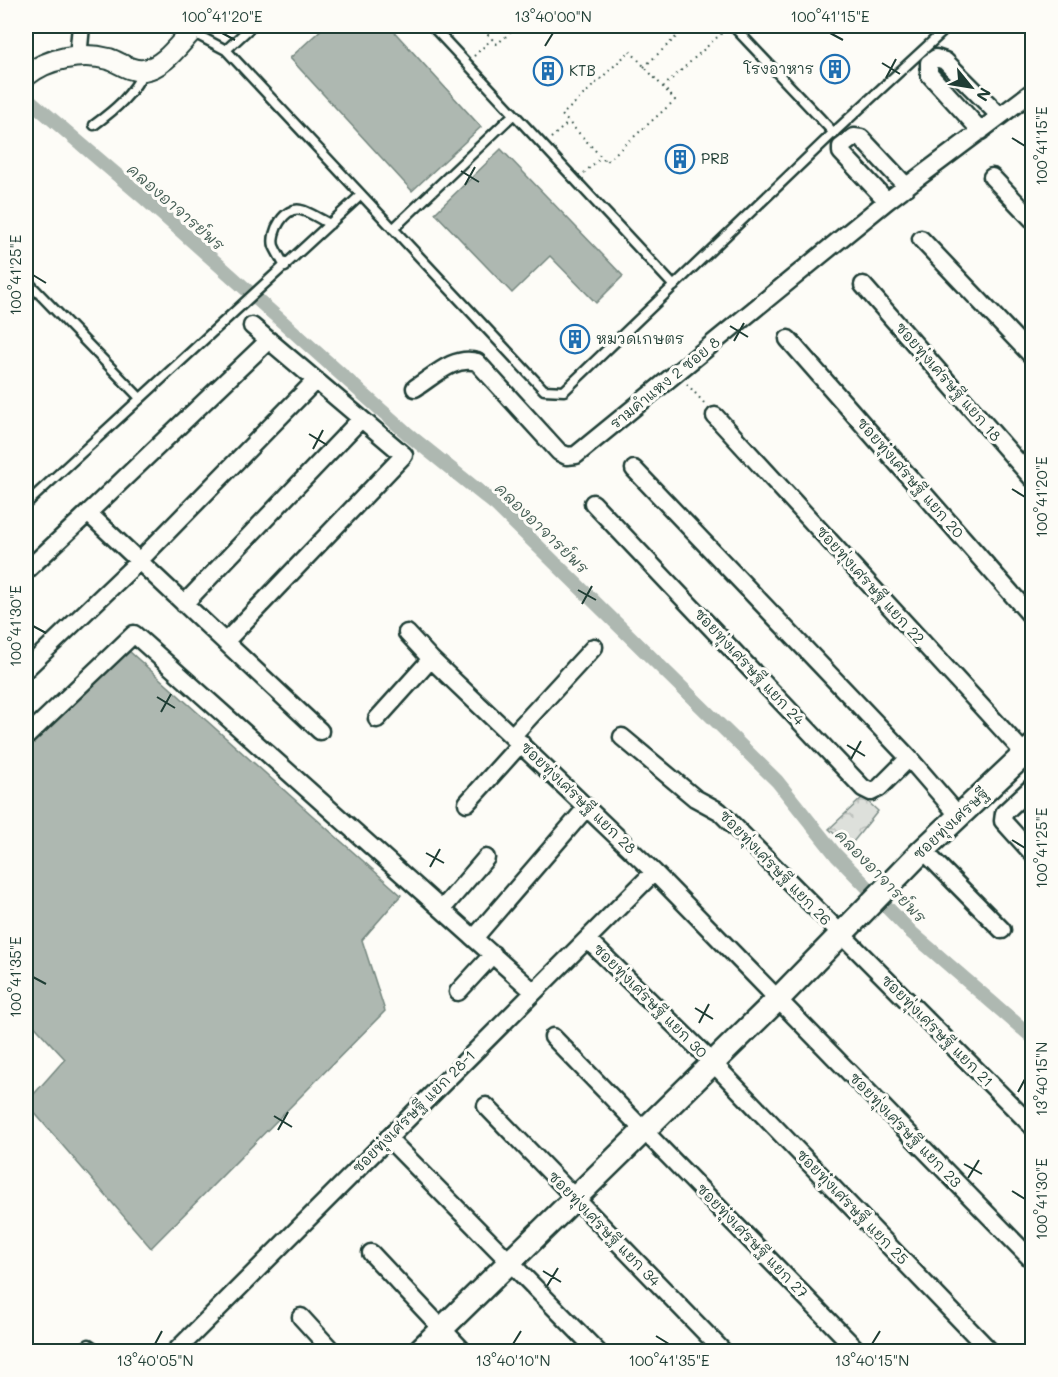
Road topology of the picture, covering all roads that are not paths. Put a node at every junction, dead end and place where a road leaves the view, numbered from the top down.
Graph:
1 (81, 26) edge
2 (252, 26) edge
3 (432, 26) edge
4 (731, 26) edge
5 (949, 26) edge
6 (194, 28) edge
7 (226, 50) junction
8 (78, 57) junction
9 (144, 70) junction
10 (28, 74) edge
11 (1032, 92) edge
12 (514, 114) junction
13 (1000, 116) junction
14 (94, 125) dead end
15 (981, 131) junction
16 (834, 133) junction
17 (992, 177) dead end
18 (907, 187) junction
19 (361, 195) junction
20 (887, 201) junction
21 (1032, 219) edge
22 (330, 224) junction
23 (393, 229) junction
24 (921, 239) dead end
25 (285, 267) junction
26 (26, 280) edge
27 (863, 285) dead end
28 (674, 286) junction
29 (252, 326) dead end
30 (788, 339) dead end
31 (269, 340) junction
32 (1032, 356) edge
33 (316, 380) junction
34 (415, 388) dead end
35 (141, 398) junction
36 (715, 416) road end
37 (361, 419) junction
38 (634, 469) dead end
39 (1032, 478) edge
40 (593, 503) dead end
41 (26, 504) edge
42 (88, 513) junction
43 (139, 561) junction
44 (26, 572) edge
45 (184, 604) junction
46 (1032, 617) edge
47 (406, 633) dead end
48 (225, 642) junction
49 (594, 647) dead end
50 (431, 659) junction
51 (26, 669) edge
52 (377, 719) dead end
53 (320, 731) dead end
54 (26, 737) edge
55 (622, 737) dead end
56 (517, 739) junction
57 (1029, 751) edge
58 (909, 758) junction
59 (1032, 787) edge
60 (467, 803) dead end
61 (587, 807) junction
62 (959, 816) junction
63 (923, 850) junction
64 (1032, 853) edge
65 (486, 858) dead end
66 (654, 872) junction
67 (443, 908) junction
68 (1002, 930) dead end
69 (842, 936) junction
70 (476, 937) junction
71 (587, 939) junction
72 (493, 954) junction
73 (458, 992) dead end
74 (534, 992) junction
75 (778, 999) junction
76 (553, 1036) dead end
77 (713, 1064) junction
78 (486, 1106) dead end
79 (1032, 1126) edge
80 (644, 1131) junction
81 (388, 1138) junction
82 (574, 1199) junction
83 (371, 1253) dead end
84 (1032, 1260) edge
85 (509, 1263) junction
86 (301, 1317) dead end
87 (441, 1329) junction
88 (26, 1347) edge
89 (27, 1352) edge
90 (76, 1352) edge
91 (101, 1352) edge
92 (175, 1352) edge
93 (333, 1352) edge
94 (418, 1352) edge
95 (464, 1352) edge
96 (598, 1352) edge
97 (724, 1352) edge
98 (859, 1352) edge
99 (991, 1352) edge

1 - 8 street
2 - 7 lane
3 - 12 lane
4 - 16 lane
5 - 16 lane
6 - 7 lane
6 - 9 street
7 - 19 lane
8 - 9 street
8 - 10 street
9 - 14 lane
11 - 13 street, รามคำแหง 2 ซอย 8
12 - 23 lane
12 - 28 lane
13 - 15 street, รามคำแหง 2 ซอย 8
13 - 15 street
15 - 18 street, รามคำแหง 2 ซอย 8
16 - 28 lane
17 - 21 street
18 - 20 street, รามคำแหง 2 ซอย 8
18 - 20 street
19 - 22 lane
19 - 23 lane
20 - 34 street, รามคำแหง 2 ซอย 8
22 - 25 lane
22 - 25 lane
23 - 28 lane
24 - 32 street
25 - 35 lane
26 - 35 lane
27 - 39 street, ซอยทุ่งเศรษฐี แยก 18
29 - 31 street
30 - 46 street, ซอยทุ่งเศรษฐี แยก 20
31 - 33 street
31 - 42 street
33 - 37 street
33 - 43 street
35 - 41 lane
36 - 57 street, ซอยทุ่งเศรษฐี แยก 22
37 - 45 street
37 - 48 street
38 - 58 street
40 - 58 street, ซอยทุ่งเศรษฐี แยก 24
42 - 43 street
42 - 44 street
43 - 45 street
43 - 51 street
45 - 48 street
47 - 50 street, ซอยทุ่งเศรษฐี แยก 28
48 - 53 street
49 - 56 street
50 - 52 street
50 - 56 street, ซอยทุ่งเศรษฐี แยก 28
54 - 67 street
55 - 69 street, ซอยทุ่งเศรษฐี แยก 26
56 - 60 street
56 - 61 street, ซอยทุ่งเศรษฐี แยก 28
57 - 62 main road, ซอยทุ่งเศรษฐี
58 - 62 street
59 - 64 street
61 - 66 street, ซอยทุ่งเศรษฐี แยก 28
61 - 70 street
62 - 63 main road, ซอยทุ่งเศรษฐี
63 - 68 street
63 - 69 main road, ซอยทุ่งเศรษฐี
65 - 67 street
66 - 71 street, ซอยทุ่งเศรษฐี แยก 28-1
66 - 75 street, ซอยทุ่งเศรษฐี แยก 28
67 - 70 street
69 - 75 main road, ซอยทุ่งเศรษฐี
69 - 79 street, ซอยทุ่งเศรษฐี แยก 21
70 - 72 street
71 - 74 street, ซอยทุ่งเศรษฐี แยก 28-1
71 - 77 street, ซอยทุ่งเศรษฐี แยก 30
72 - 73 street
72 - 74 street
74 - 81 street, ซอยทุ่งเศรษฐี แยก 28-1
75 - 77 main road, ซอยทุ่งเศรษฐี
75 - 84 street, ซอยทุ่งเศรษฐี แยก 23
76 - 80 street, ซอยทุ่งเศรษฐี แยก 27
77 - 80 main road, ซอยทุ่งเศรษฐี
77 - 99 street, ซอยทุ่งเศรษฐี แยก 25
78 - 82 street, ซอยทุ่งเศรษฐี แยก 34
80 - 82 main road, ซอยทุ่งเศรษฐี
80 - 98 street, ซอยทุ่งเศรษฐี แยก 27
81 - 85 street
81 - 92 street, ซอยทุ่งเศรษฐี แยก 28-1
82 - 85 main road, ซอยทุ่งเศรษฐี
82 - 97 street, ซอยทุ่งเศรษฐี แยก 34
83 - 87 street
85 - 87 main road, ซอยทุ่งเศรษฐี
85 - 96 street
86 - 93 street
87 - 94 main road, ซอยทุ่งเศรษฐี
87 - 95 street
88 - 89 lane
90 - 91 lane

